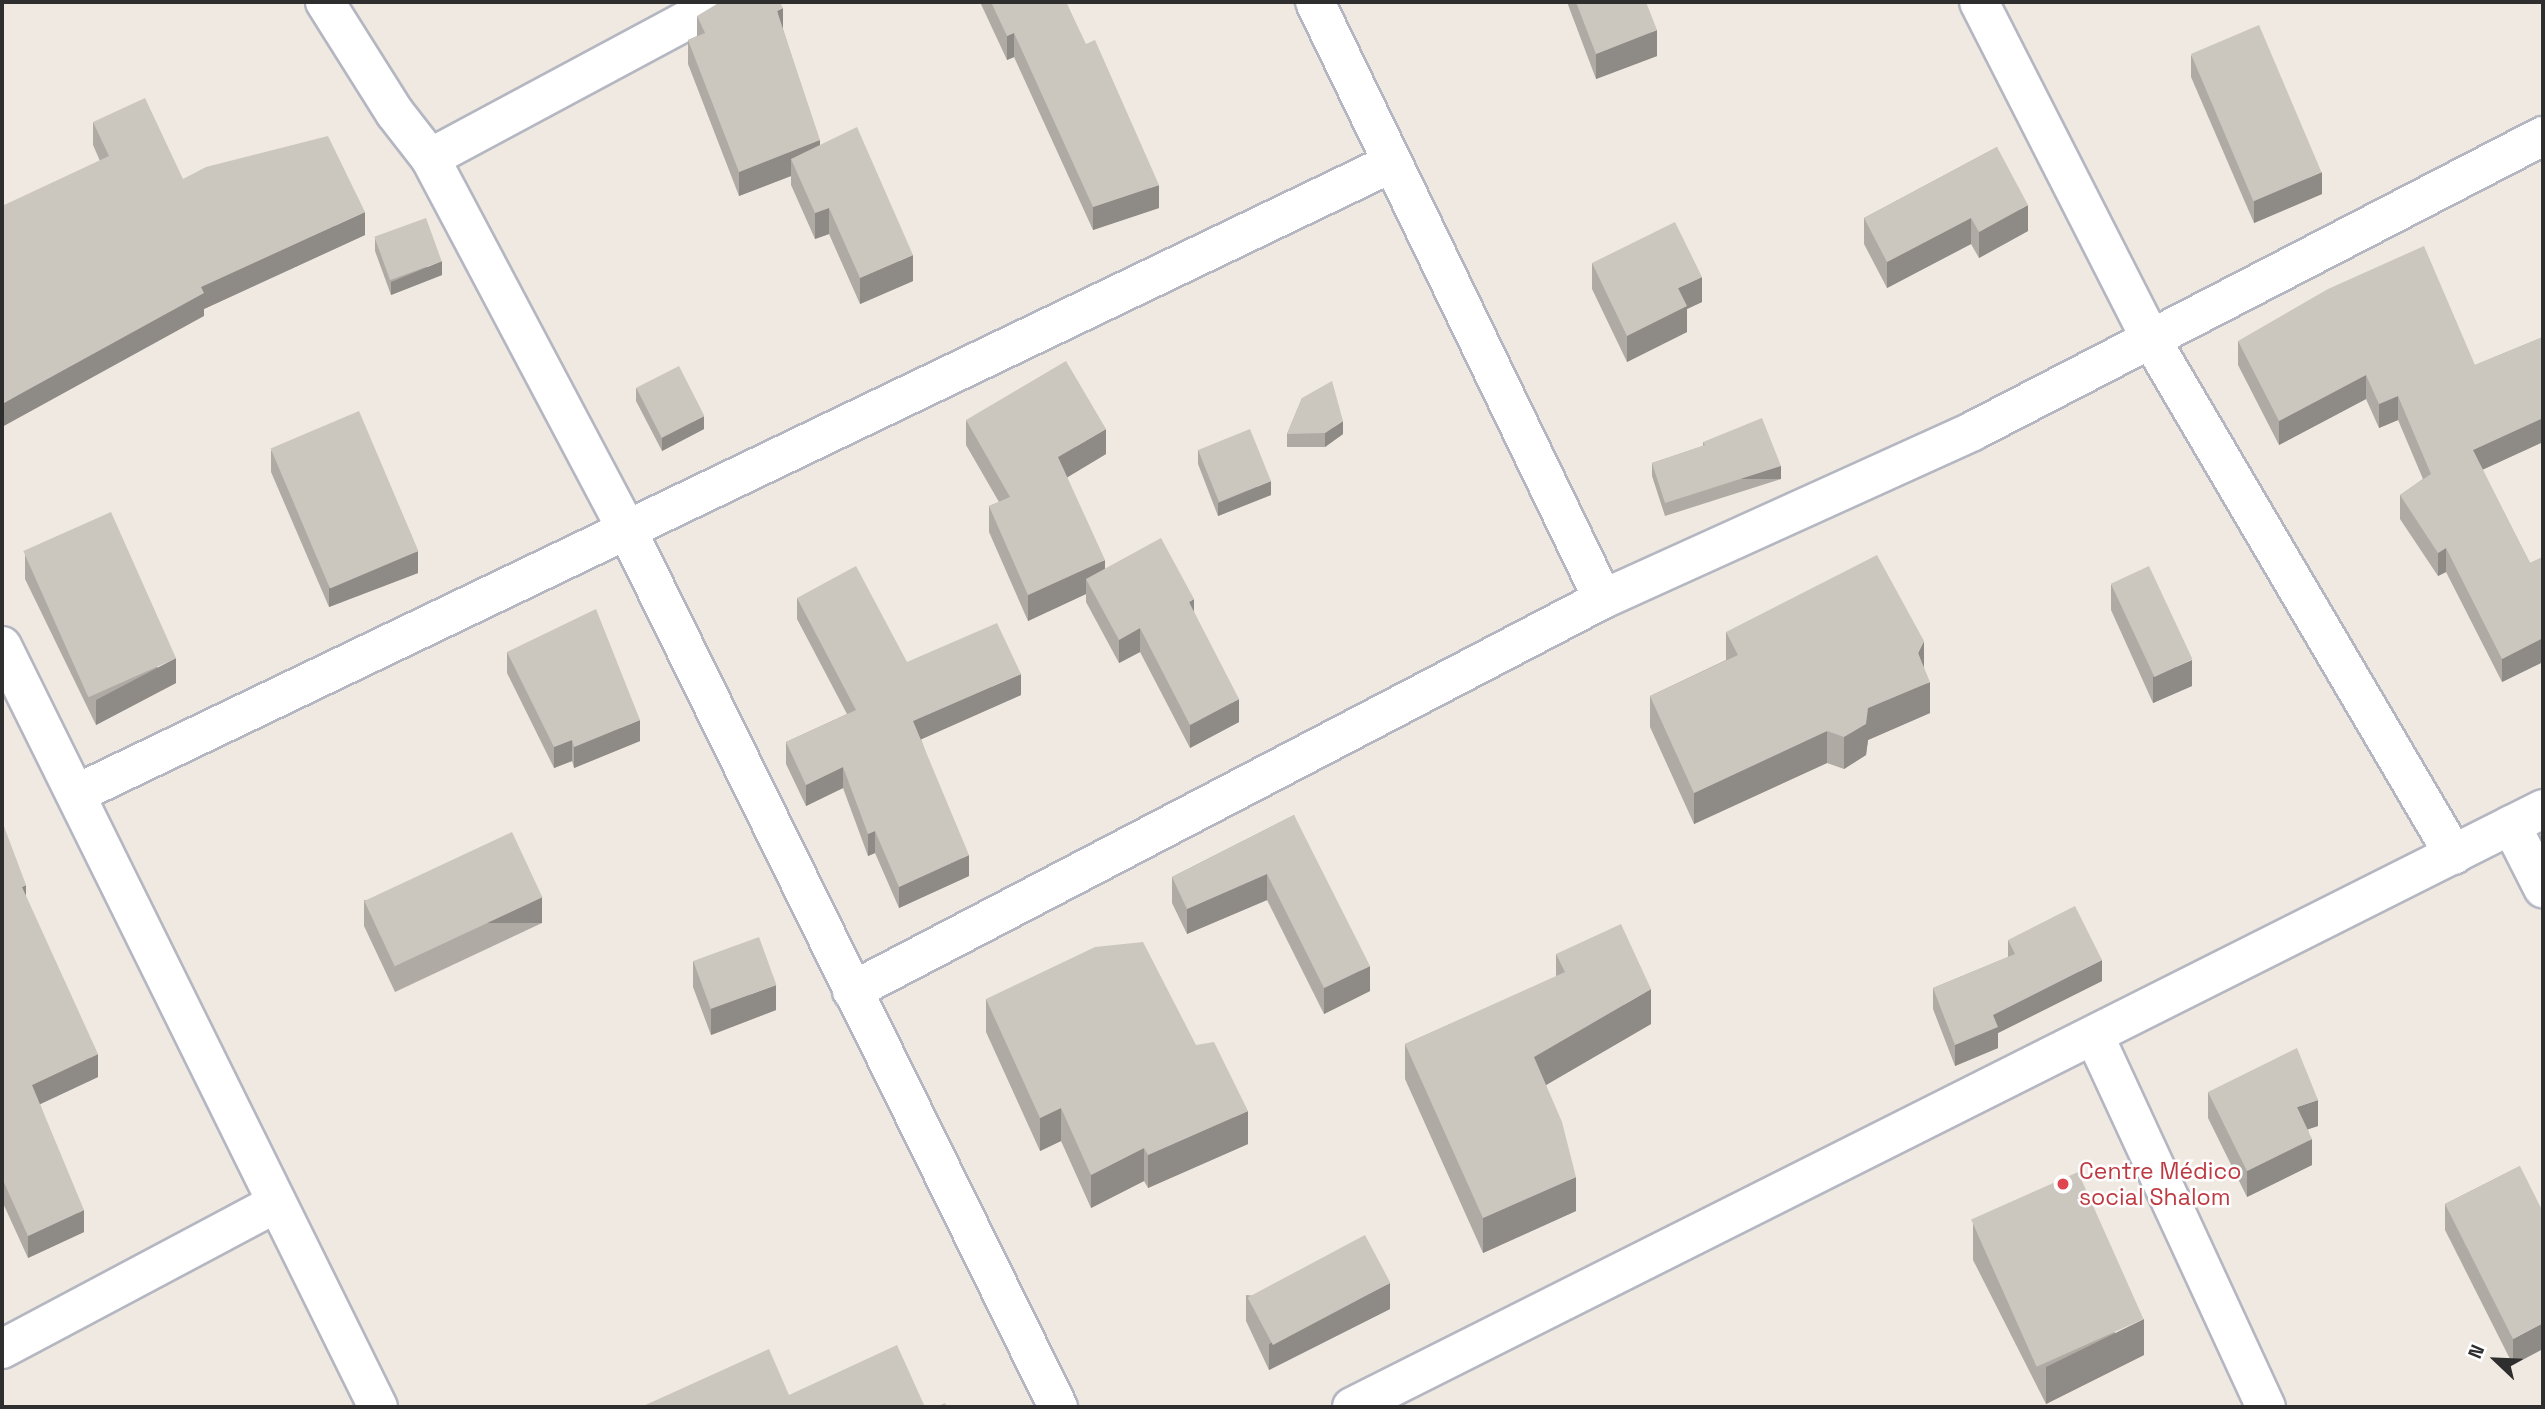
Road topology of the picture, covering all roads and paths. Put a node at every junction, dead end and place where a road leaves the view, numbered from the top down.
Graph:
1 (325, 2) edge
2 (721, 2) edge
3 (1315, 2) edge
4 (1979, 2) edge
5 (2543, 136) edge
6 (430, 158) junction
7 (1390, 164) junction
8 (2152, 341) junction
9 (628, 532) junction
10 (1603, 600) junction
11 (2, 646) edge
12 (76, 794) junction
13 (2527, 817) edge
14 (2454, 855) junction
15 (2543, 888) edge
16 (852, 991) junction
17 (2095, 1035) junction
18 (277, 1203) junction
19 (2, 1349) edge
20 (378, 1407) edge
21 (1058, 1407) edge
22 (1352, 1407) edge
23 (2266, 1407) edge

1 - 6 street
2 - 6 street
3 - 7 street
4 - 8 street
5 - 8 street
6 - 9 street
7 - 9 street
7 - 10 street
8 - 10 street
8 - 14 street
9 - 12 street
9 - 16 street
10 - 16 street
11 - 12 street
12 - 18 street
13 - 14 street
13 - 15 street
14 - 17 street
16 - 21 street
17 - 22 street
17 - 23 street
18 - 19 street
18 - 20 street

